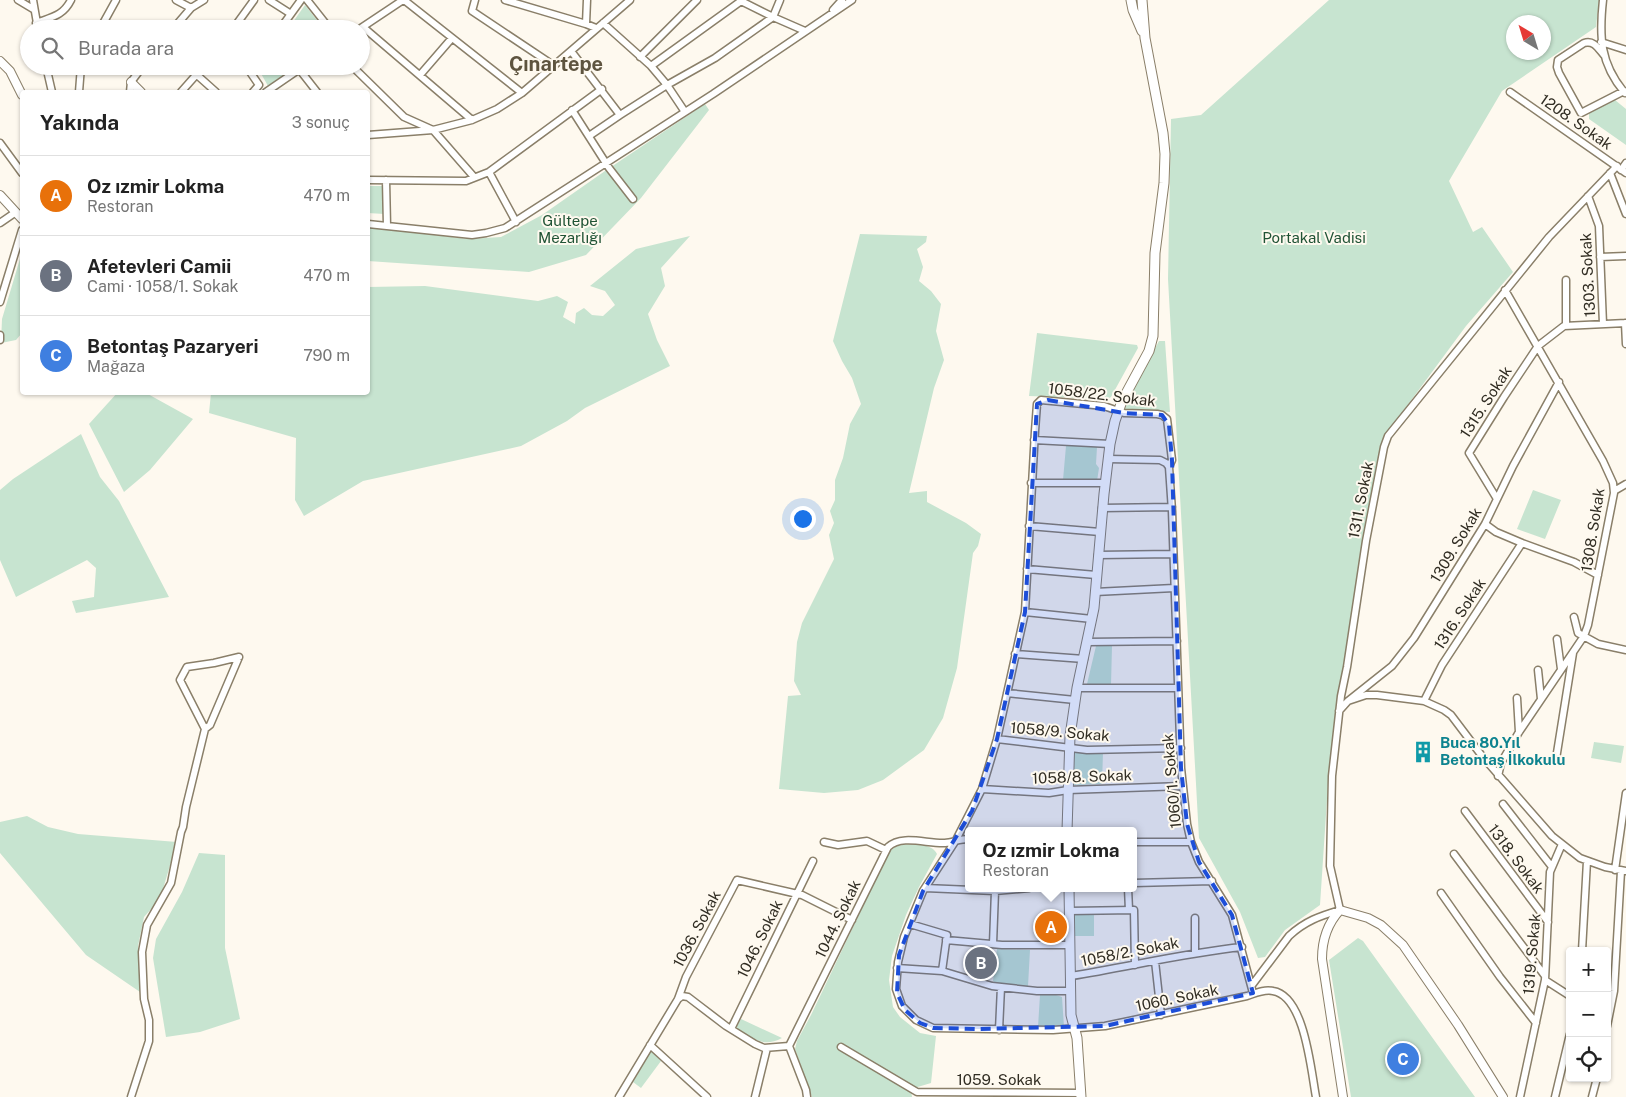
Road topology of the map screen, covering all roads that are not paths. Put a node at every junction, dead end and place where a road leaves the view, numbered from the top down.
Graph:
1 (18, 0) edge
2 (32, 0) edge
3 (71, 0) edge
4 (116, 0) edge
5 (176, 0) edge
6 (254, 0) edge
7 (270, 0) edge
8 (301, 0) edge
9 (307, 0) edge
10 (404, 0) edge
11 (475, 0) edge
12 (505, 0) edge
13 (587, 0) edge
14 (630, 0) edge
15 (697, 0) edge
16 (740, 0) edge
17 (780, 0) edge
18 (842, 0) edge
19 (852, 0) edge
20 (1131, 0) edge
21 (1142, 0) edge
22 (1603, 0) edge
23 (203, 1) edge
24 (517, 2) edge
25 (190, 8) junction
26 (33, 9) junction
27 (291, 14) junction
28 (774, 17) junction
29 (36, 20) edge
30 (50, 20) edge
31 (105, 20) edge
32 (180, 20) edge
33 (240, 20) edge
34 (287, 20) edge
35 (323, 20) edge
36 (821, 22) junction
37 (370, 23) edge
38 (603, 23) junction
39 (586, 24) junction
40 (596, 28) junction
41 (805, 31) junction
42 (370, 34) edge
43 (452, 38) junction
44 (1145, 38) junction
45 (1601, 42) junction
46 (1626, 50) edge
47 (571, 51) junction
48 (1604, 55) junction
49 (640, 57) junction
50 (0, 61) edge
51 (553, 65) junction
52 (651, 66) junction
53 (48, 75) edge
54 (80, 75) edge
55 (136, 75) edge
56 (196, 75) joint
57 (252, 75) edge
58 (290, 75) edge
59 (306, 75) edge
60 (361, 75) edge
61 (420, 75) junction
62 (131, 82) junction
63 (259, 85) junction
64 (667, 85) junction
65 (602, 89) junction
66 (52, 90) edge
67 (79, 90) edge
68 (130, 90) edge
69 (139, 90) edge
70 (183, 90) edge
71 (214, 90) edge
72 (255, 90) edge
73 (263, 90) edge
74 (268, 90) edge
75 (316, 90) edge
76 (20, 92) edge
77 (1510, 92) dead end
78 (1625, 92) edge
79 (522, 93) junction
80 (572, 110) junction
81 (685, 112) junction
82 (620, 115) junction
83 (472, 120) junction
84 (433, 130) junction
85 (370, 135) edge
86 (589, 136) junction
87 (0, 143) edge
88 (606, 162) junction
89 (1626, 163) edge
90 (1621, 169) edge
91 (20, 170) edge
92 (489, 172) junction
93 (1610, 172) junction
94 (474, 177) junction
95 (370, 180) edge
96 (386, 180) junction
97 (0, 195) edge
98 (1588, 196) junction
99 (633, 199) dead end
100 (16, 212) junction
101 (1626, 214) edge
102 (20, 217) edge
103 (516, 222) junction
104 (0, 223) edge
105 (370, 224) edge
106 (386, 226) junction
107 (20, 237) edge
108 (1626, 256) edge
109 (1600, 257) junction
110 (1566, 280) dead end
111 (1505, 290) junction
112 (0, 302) edge
113 (1625, 323) edge
114 (1603, 324) junction
115 (1566, 326) junction
116 (0, 335) edge
117 (0, 340) edge
118 (1626, 344) edge
119 (1538, 346) junction
120 (1559, 382) junction
121 (1039, 401) joint
122 (1119, 410) junction
123 (1162, 415) joint
124 (1034, 440) junction
125 (1110, 444) junction
126 (1108, 459) junction
127 (1169, 467) junction
128 (1031, 483) junction
129 (1105, 483) junction
130 (1626, 484) edge
131 (1614, 491) junction
132 (1497, 499) junction
133 (1172, 506) junction
134 (1102, 508) junction
135 (1485, 524) junction
136 (1029, 526) junction
137 (1100, 532) junction
138 (1522, 543) junction
139 (1174, 554) junction
140 (1098, 555) junction
141 (1027, 569) junction
142 (1096, 575) junction
143 (1598, 575) junction
144 (1174, 588) junction
145 (1095, 592) junction
146 (1024, 612) junction
147 (1574, 617) dead end
148 (1092, 619) junction
149 (1584, 636) junction
150 (1557, 639) dead end
151 (1177, 641) junction
152 (1087, 642) junction
153 (1573, 649) junction
154 (1626, 650) edge
155 (1016, 654) junction
156 (1084, 659) junction
157 (1560, 669) junction
158 (1538, 670) dead end
159 (1077, 688) junction
160 (1178, 688) junction
161 (1007, 693) junction
162 (1517, 698) dead end
163 (1541, 699) junction
164 (1075, 700) junction
165 (1348, 701) junction
166 (1424, 701) junction
167 (1339, 712) junction
168 (205, 729) junction
169 (1519, 732) junction
170 (997, 739) junction
171 (1069, 748) junction
172 (1181, 748) junction
173 (1556, 760) dead end
174 (1498, 776) junction
175 (1183, 786) junction
176 (982, 789) junction
177 (1068, 790) junction
178 (1626, 793) edge
179 (1503, 804) dead end
180 (1465, 811) dead end
181 (1067, 827) edge
182 (965, 839) edge
183 (956, 840) junction
184 (824, 842) dead end
185 (1137, 842) edge
186 (1191, 842) junction
187 (1562, 844) junction
188 (886, 850) junction
189 (1454, 854) dead end
190 (813, 861) dead end
191 (1587, 861) junction
192 (1552, 867) junction
193 (1621, 871) edge
194 (1212, 881) junction
195 (1137, 883) edge
196 (925, 888) junction
197 (965, 890) edge
198 (995, 892) edge
199 (1069, 892) edge
200 (1128, 892) edge
201 (797, 893) junction
202 (1441, 893) dead end
203 (1129, 910) junction
204 (1340, 910) junction
205 (1069, 911) junction
206 (1195, 918) dead end
207 (852, 920) junction
208 (1548, 922) junction
209 (910, 924) junction
210 (946, 940) junction
211 (993, 944) junction
212 (1069, 945) junction
213 (1242, 947) junction
214 (1582, 947) edge
215 (1195, 953) junction
216 (1155, 961) junction
217 (1135, 965) junction
218 (897, 968) junction
219 (942, 971) junction
220 (1070, 976) junction
221 (1545, 978) junction
222 (1252, 985) junction
223 (1001, 987) junction
224 (1071, 991) junction
225 (1253, 993) junction
226 (1566, 993) edge
227 (678, 999) junction
228 (1611, 999) edge
229 (1160, 1015) junction
230 (1536, 1023) junction
231 (731, 1029) junction
232 (1075, 1029) junction
233 (1000, 1030) junction
234 (1569, 1037) edge
235 (650, 1045) junction
236 (789, 1046) junction
237 (841, 1047) dead end
238 (767, 1048) junction
239 (1596, 1082) edge
240 (1081, 1095) edge
241 (131, 1097) edge
242 (619, 1097) edge
243 (707, 1097) edge
244 (755, 1097) edge
245 (807, 1097) edge
246 (1316, 1097) edge
247 (1343, 1097) edge
248 (1503, 1097) edge
249 (1520, 1097) edge
250 (1555, 1097) edge
251 (1592, 1097) edge

1 - 26 street
2 - 26 street
3 - 30 street
4 - 31 street
5 - 25 street
6 - 33 street
7 - 27 street
8 - 27 street
9 - 35 street
10 - 37 street
10 - 43 street
11 - 51 street
12 - 24 street
13 - 39 street
14 - 38 street
15 - 49 street
16 - 28 street
16 - 52 street
17 - 28 street
18 - 36 street
19 - 36 street
20 - 44 main road
21 - 44 main road
22 - 45 street
23 - 25 street
24 - 39 street
25 - 32 street
26 - 29 street
27 - 34 street
28 - 41 street
28 - 64 street
36 - 41 street
38 - 40 street
38 - 49 street
39 - 40 street
40 - 47 street
41 - 81 street
42 - 61 street
43 - 61 street
43 - 79 street
44 - 122 main road
45 - 46 street
45 - 48 street
47 - 51 street
47 - 65 street
48 - 78 street
48 - 78 street
49 - 52 street
50 - 76 street
51 - 79 street
52 - 64 street
53 - 66 street
54 - 67 street
55 - 62 street
56 - 70 street
56 - 71 street
57 - 63 street
58 - 74 street
59 - 75 street
60 - 84 street
61 - 83 street
62 - 68 street
62 - 69 street
63 - 72 street
63 - 73 street
64 - 81 street
64 - 82 street
65 - 80 street
65 - 82 street
77 - 90 street, 1208. Sokak
79 - 83 street
80 - 86 street
80 - 92 street
81 - 88 street
82 - 86 street
83 - 84 street
84 - 85 street
84 - 94 street
86 - 88 street
87 - 91 street
88 - 99 street
88 - 103 street
89 - 90 street, 1311. Sokak
90 - 93 street, 1311. Sokak
92 - 94 street
92 - 103 street
93 - 98 street, 1311. Sokak
93 - 101 street
94 - 96 street
95 - 96 street
96 - 106 street
97 - 100 street
98 - 109 street, 1303. Sokak
98 - 111 street, 1311. Sokak
100 - 102 street
100 - 104 street
103 - 106 street
105 - 106 street
107 - 112 street
108 - 109 street
109 - 114 street, 1303. Sokak
110 - 115 street
111 - 119 street, 1308. Sokak
111 - 167 street, 1311. Sokak
113 - 114 street
113 - 118 street
114 - 115 street
115 - 119 street
116 - 117 street
119 - 120 street, 1308. Sokak
119 - 132 street, 1315. Sokak
120 - 131 street, 1308. Sokak
120 - 132 street, 1309. Sokak
121 - 122 street, 1058/22. Sokak
121 - 124 street, 1060. Sokak
122 - 123 street, 1058/22. Sokak
122 - 125 main road
123 - 127 street, 1060/1. Sokak
124 - 125 street
124 - 128 street, 1060. Sokak
125 - 126 main road
126 - 127 street
126 - 129 main road
127 - 133 street, 1060/1. Sokak
128 - 129 street
128 - 136 street, 1060. Sokak
129 - 134 main road
130 - 131 street
131 - 143 street, 1308. Sokak
132 - 135 street, 1309. Sokak
133 - 134 street
133 - 139 street, 1060/1. Sokak
134 - 137 main road
135 - 138 street
135 - 165 street, 1309. Sokak
136 - 137 street
136 - 141 street, 1060. Sokak
137 - 140 main road
138 - 143 street
138 - 166 street, 1316. Sokak
139 - 140 street
139 - 144 street, 1060/1. Sokak
140 - 142 main road
141 - 142 street
141 - 146 street, 1060. Sokak
142 - 145 main road
143 - 149 street, 1308. Sokak
144 - 145 street
144 - 151 street, 1060/1. Sokak
145 - 148 main road
146 - 148 street
146 - 155 street, 1060. Sokak
147 - 149 street
148 - 152 main road
149 - 153 street, 1308. Sokak
149 - 154 street
150 - 157 street
151 - 152 street
151 - 160 street, 1060/1. Sokak
152 - 156 main road
153 - 157 street, 1308. Sokak
153 - 173 street
155 - 156 street
155 - 161 street, 1060. Sokak
156 - 159 main road
157 - 163 street, 1308. Sokak
158 - 163 street
159 - 160 street
159 - 164 main road
160 - 172 street, 1060/1. Sokak
161 - 164 street
161 - 170 street, 1060. Sokak
162 - 169 street
163 - 169 street, 1308. Sokak
164 - 171 main road
165 - 166 street
165 - 167 street, 1309. Sokak
166 - 174 street
167 - 204 street, 1311. Sokak
168 - 168 street
168 - 241 street
169 - 174 street, 1308. Sokak
170 - 171 street, 1058/9. Sokak
170 - 176 street, 1060. Sokak
171 - 172 street, 1058/9. Sokak
171 - 177 main road
172 - 175 street, 1060/1. Sokak
174 - 187 street
175 - 177 street, 1058/8. Sokak
175 - 186 street, 1060/1. Sokak
176 - 177 street, 1058/8. Sokak
176 - 183 street, 1060. Sokak
177 - 181 main road
178 - 193 street
179 - 192 street
180 - 208 street, 1318. Sokak
182 - 183 street
183 - 188 street
183 - 196 street, 1060. Sokak
184 - 188 street
185 - 186 street
186 - 194 street, 1060/1. Sokak
187 - 191 street
187 - 192 street, 1319. Sokak
188 - 207 street, 1044. Sokak
189 - 221 street
190 - 201 street, 1046. Sokak
191 - 193 street
191 - 214 street
192 - 208 street, 1319. Sokak
193 - 228 street
194 - 195 street
194 - 213 street, 1060/1. Sokak
196 - 197 street
196 - 209 street, 1060. Sokak
198 - 211 street
199 - 205 main road
200 - 203 street
201 - 207 street, 1036. Sokak
201 - 227 street, 1036. Sokak
201 - 231 street, 1046. Sokak
202 - 230 street
203 - 205 street
203 - 217 street
204 - 222 street
204 - 247 street
204 - 248 street
205 - 212 main road
206 - 215 street, 1058/2. Sokak
207 - 236 street, 1044. Sokak
208 - 221 street, 1319. Sokak
209 - 210 street
209 - 218 street, 1060. Sokak
210 - 211 street
210 - 219 street
211 - 212 street
212 - 220 main road
213 - 215 street, 1058/2. Sokak
213 - 222 street, 1060/1. Sokak
215 - 216 street, 1058/2. Sokak
216 - 217 street, 1058/2. Sokak
216 - 229 street
217 - 220 street, 1058/2. Sokak
218 - 219 street
218 - 233 street, 1060. Sokak
219 - 223 street
220 - 224 main road
221 - 226 street
221 - 230 street, 1319. Sokak
222 - 225 street, 1060/1. Sokak
223 - 224 street
223 - 233 street
224 - 232 main road
225 - 229 street, 1060. Sokak
225 - 246 street
227 - 231 street
227 - 235 street, 1036. Sokak
229 - 232 street, 1060. Sokak
230 - 249 street, 1319. Sokak
231 - 238 street
232 - 233 street, 1060. Sokak
232 - 240 main road
234 - 250 street
235 - 242 street, 1036. Sokak
235 - 243 street
236 - 238 street
236 - 245 street
237 - 240 street, 1059. Sokak
238 - 244 street
239 - 251 street

